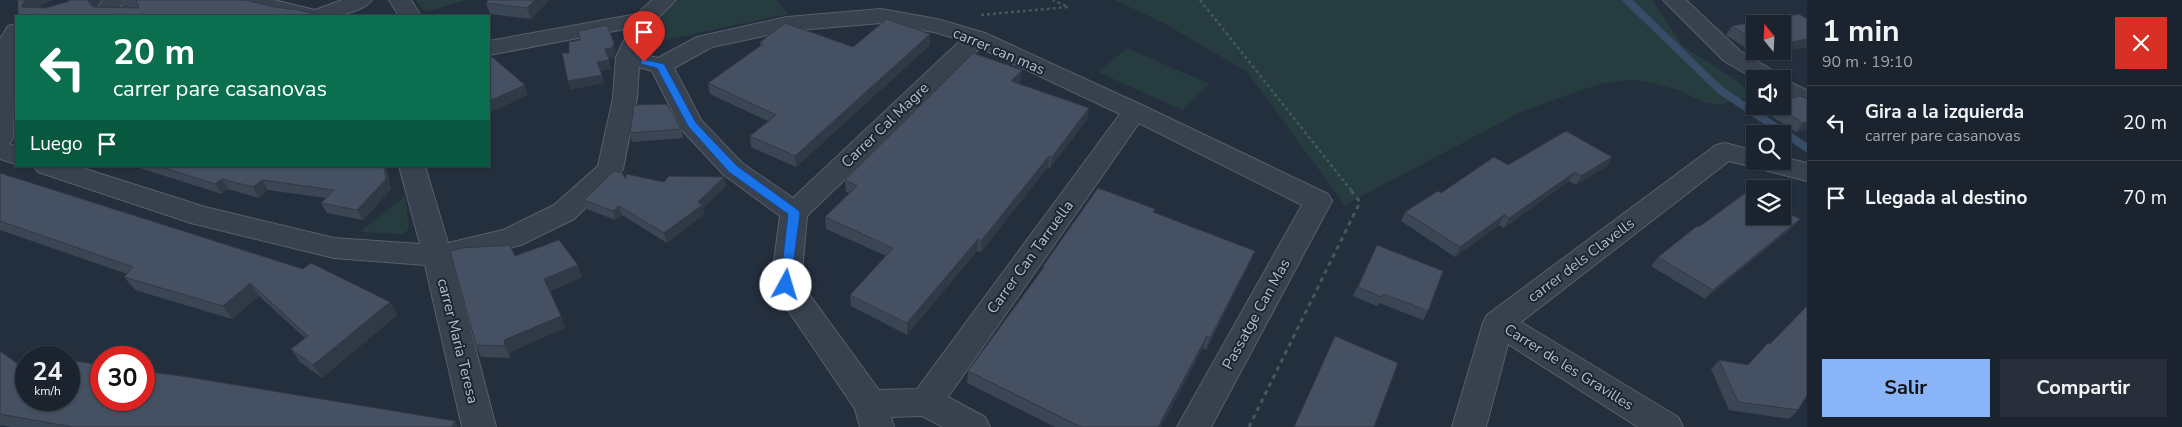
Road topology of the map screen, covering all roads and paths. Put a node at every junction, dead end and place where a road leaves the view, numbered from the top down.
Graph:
1 (114, 0) edge
2 (248, 0) edge
3 (361, 0) edge
4 (400, 0) edge
5 (665, 0) edge
6 (1053, 0) edge
7 (1674, 0) edge
8 (129, 15) edge
9 (308, 15) edge
10 (323, 15) edge
11 (409, 15) edge
12 (644, 21) junction
13 (937, 26) junction
14 (15, 33) edge
15 (977, 38) junction
16 (490, 48) edge
17 (628, 57) junction
18 (661, 66) junction
19 (1756, 70) edge
20 (1791, 91) edge
21 (9, 93) edge
22 (1807, 100) edge
23 (1135, 111) junction
24 (0, 139) edge
25 (0, 150) edge
26 (15, 156) edge
27 (1746, 157) edge
28 (50, 167) edge
29 (412, 167) edge
30 (1791, 168) edge
31 (1807, 172) edge
32 (1318, 201) joint
33 (794, 213) junction
34 (437, 256) junction
35 (1498, 323) junction
36 (926, 402) junction
37 (873, 416) edge
38 (479, 427) edge
39 (973, 427) edge
40 (1194, 427) edge
41 (1469, 427) edge
42 (1666, 427) edge

1 - 8 street
2 - 9 street
3 - 10 street
4 - 11 street
5 - 12 street
6 - 13 path
7 - 19 street
12 - 16 street
12 - 17 street
13 - 15 street, carrer can mas
13 - 18 street, carrer can mas
14 - 21 street
15 - 23 street, carrer can mas
15 - 33 street, Carrer Cal Magre
17 - 18 street
17 - 34 street
18 - 33 street
20 - 22 street
21 - 24 street
23 - 32 street, carrer can mas
23 - 36 street, Carrer Can Tarruella
25 - 26 street
27 - 35 street, carrer dels Clavells
28 - 34 street
29 - 34 street
30 - 31 street
32 - 40 street, Passatge Can Mas
33 - 37 street
34 - 38 street, carrer Maria Teresa
35 - 41 street
35 - 42 street, Carrer de les Gravilles
36 - 37 street
36 - 39 street

